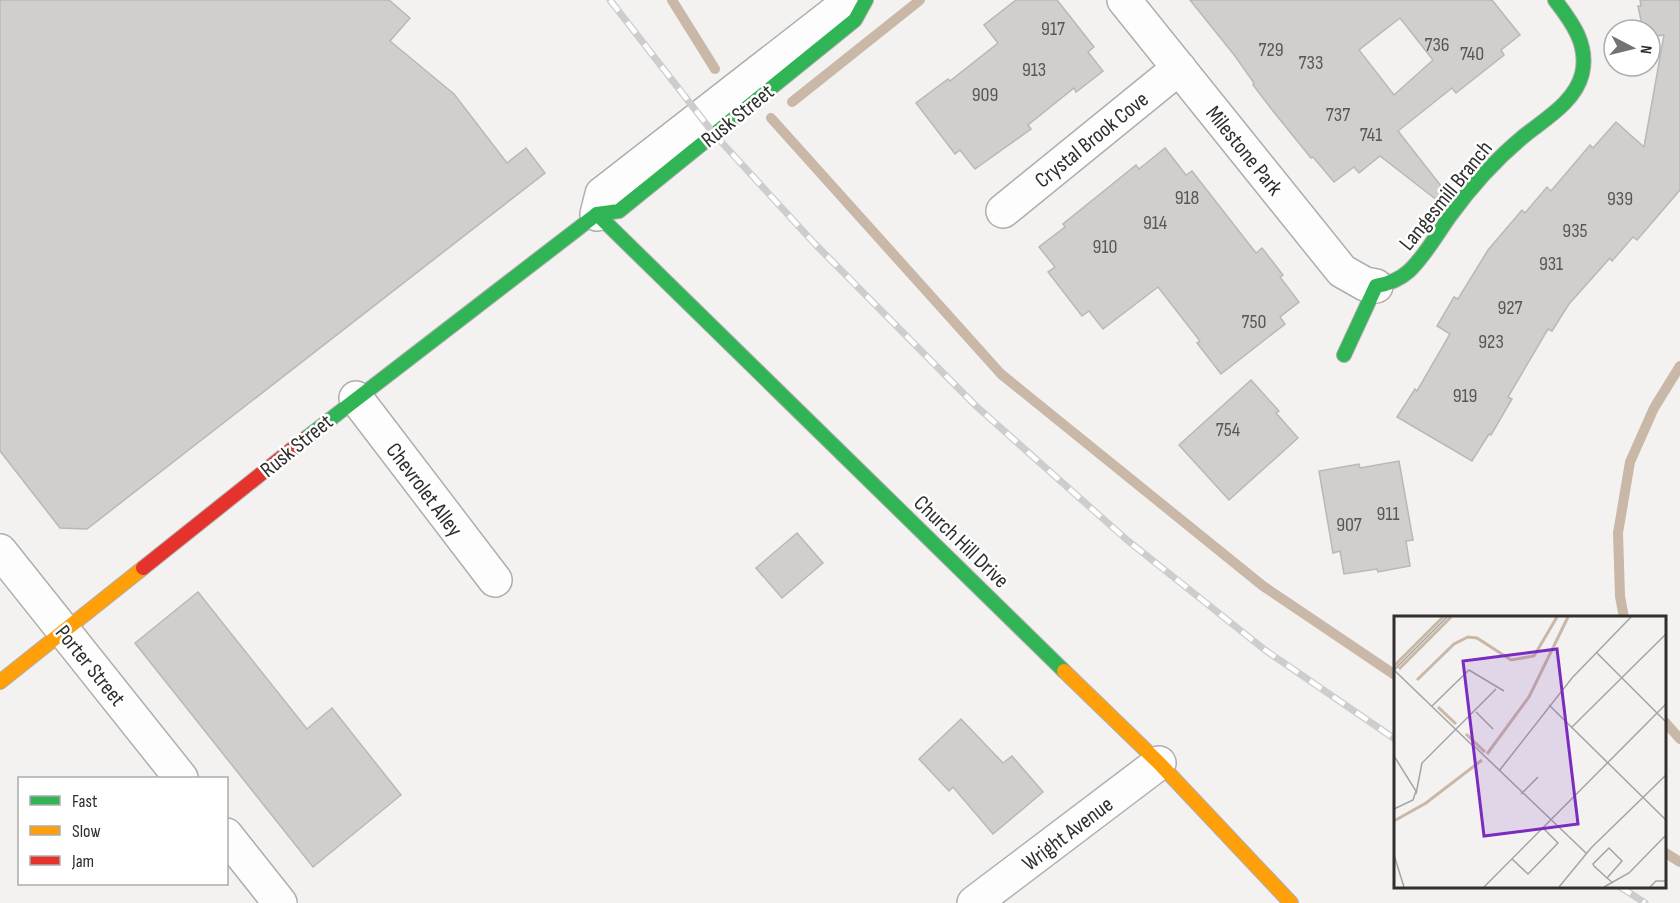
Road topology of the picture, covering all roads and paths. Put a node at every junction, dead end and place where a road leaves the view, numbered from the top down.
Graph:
1 (854, 0) edge
2 (866, 0) edge
3 (1124, 0) edge
4 (1555, 0) edge
5 (1179, 68) junction
6 (1003, 211) dead end
7 (597, 214) junction
8 (1376, 286) junction
9 (1344, 355) dead end
10 (356, 398) junction
11 (0, 551) edge
12 (495, 580) dead end
13 (64, 631) junction
14 (0, 682) edge
15 (1160, 763) junction
16 (180, 777) edge
17 (228, 838) edge
18 (280, 903) edge
19 (974, 903) edge
20 (1291, 903) edge

1 - 7 street, Rusk Street
2 - 7 street, Rusk Street
3 - 5 street, Milestone Park
4 - 8 street, Langesmill Branch
5 - 6 street, Crystal Brook Cove
5 - 8 street, Milestone Park
7 - 10 street, Rusk Street
7 - 15 street, Church Hill Drive
8 - 9 street
10 - 12 street, Chevrolet Alley
10 - 13 street, Rusk Street
11 - 13 street, Porter Street
13 - 14 street, Rusk Street
13 - 16 street, Porter Street
15 - 19 street, Wright Avenue
15 - 20 street, Church Hill Drive
17 - 18 street

